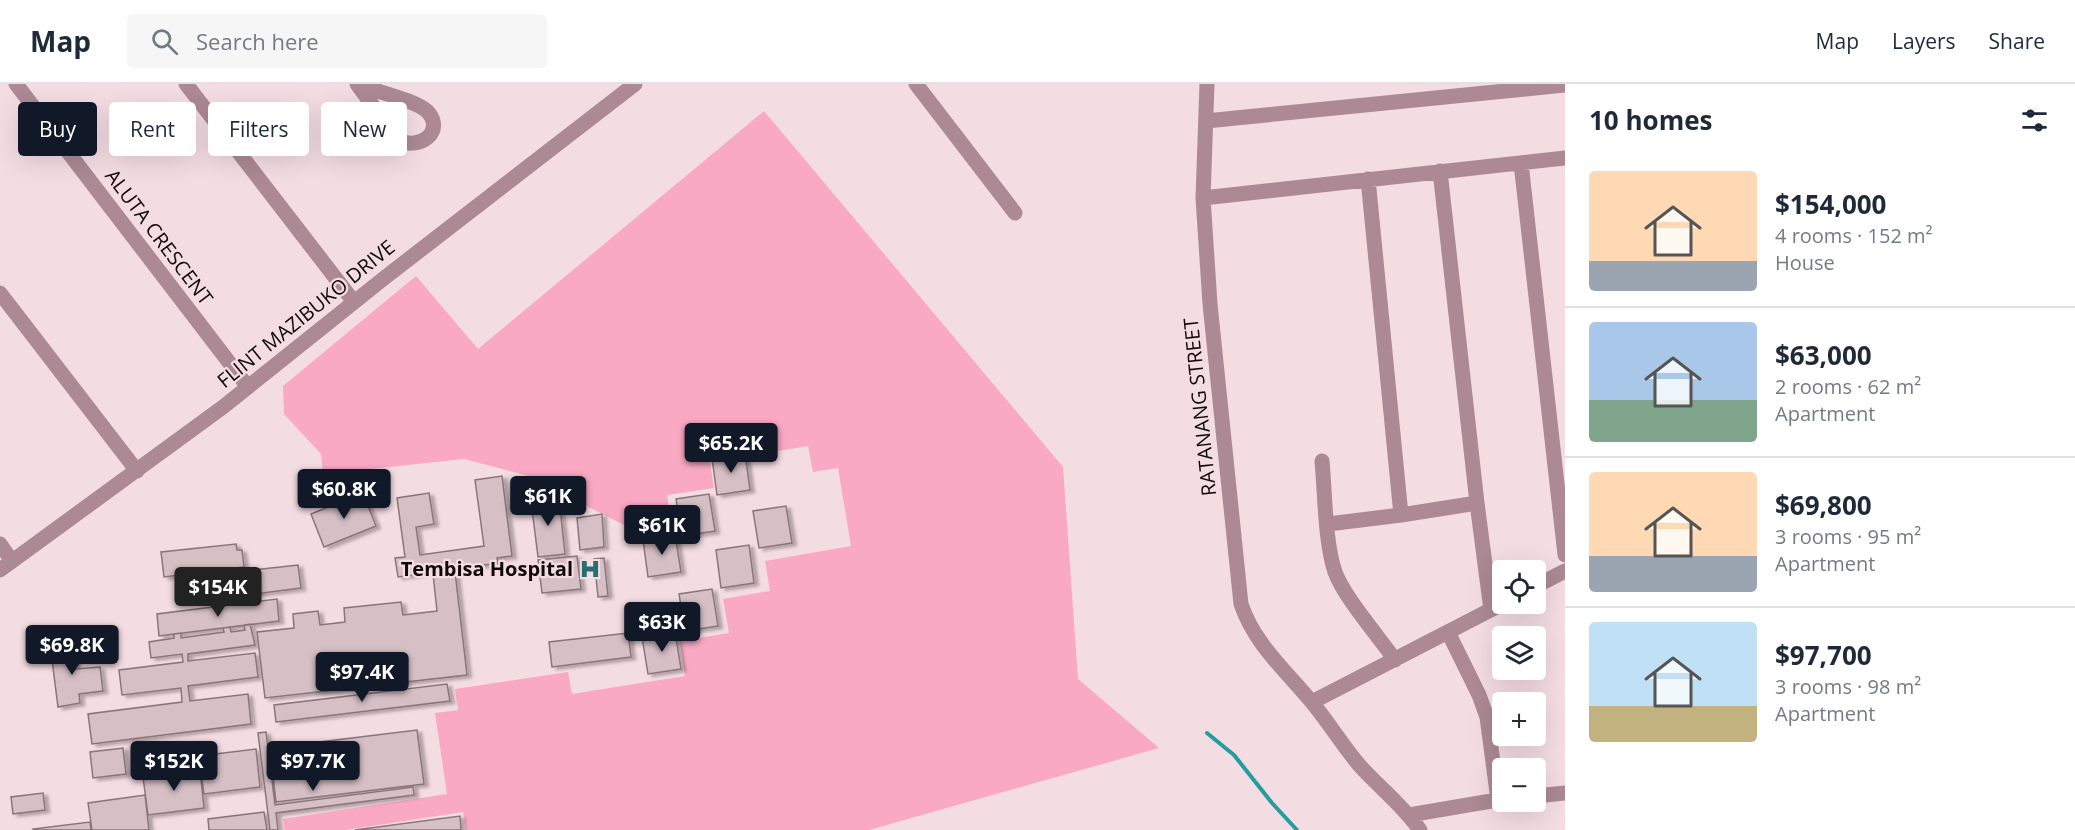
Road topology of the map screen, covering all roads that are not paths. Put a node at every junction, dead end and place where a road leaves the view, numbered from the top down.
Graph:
1 (16, 84) edge
2 (186, 84) edge
3 (357, 84) edge
4 (635, 84) edge
5 (916, 84) edge
6 (1207, 84) edge
7 (1565, 86) edge
8 (1206, 121) junction
9 (1565, 158) edge
10 (1521, 163) junction
11 (1440, 171) junction
12 (1368, 179) junction
13 (1203, 198) junction
14 (1015, 213) dead end
15 (0, 293) edge
16 (354, 302) junction
17 (248, 387) junction
18 (1322, 461) dead end
19 (136, 471) junction
20 (1477, 503) junction
21 (1401, 515) junction
22 (1328, 524) junction
23 (0, 544) edge
24 (1565, 555) edge
25 (6, 566) edge
26 (1565, 571) edge
27 (1492, 577) edge
28 (1546, 581) edge
29 (1492, 609) edge
30 (1448, 632) junction
31 (1395, 660) junction
32 (1312, 702) junction
33 (1494, 758) edge
34 (1565, 793) edge
35 (1546, 795) edge
36 (1492, 801) edge
37 (1409, 815) junction
38 (1420, 830) edge

1 - 17 street, ALUTA CRESCENT
2 - 16 street
3 - 3 street
4 - 16 street, FLINT MAZIBUKO DRIVE
5 - 14 street
6 - 8 street, RATANANG STREET
7 - 8 street
8 - 13 street, RATANANG STREET
9 - 10 street
10 - 11 street
10 - 24 street
11 - 12 street
11 - 20 street
12 - 13 street
12 - 21 street
13 - 32 street, RATANANG STREET
15 - 19 street
16 - 17 street, FLINT MAZIBUKO DRIVE
17 - 19 street, FLINT MAZIBUKO DRIVE
18 - 22 street
19 - 25 street, FLINT MAZIBUKO DRIVE
20 - 21 street
20 - 27 street
21 - 22 street
22 - 31 street
23 - 25 street
26 - 28 street
29 - 30 street
30 - 31 street
30 - 33 street
31 - 32 street
32 - 37 street, RATANANG STREET
34 - 35 street
36 - 37 street
37 - 38 street, RATANANG STREET

